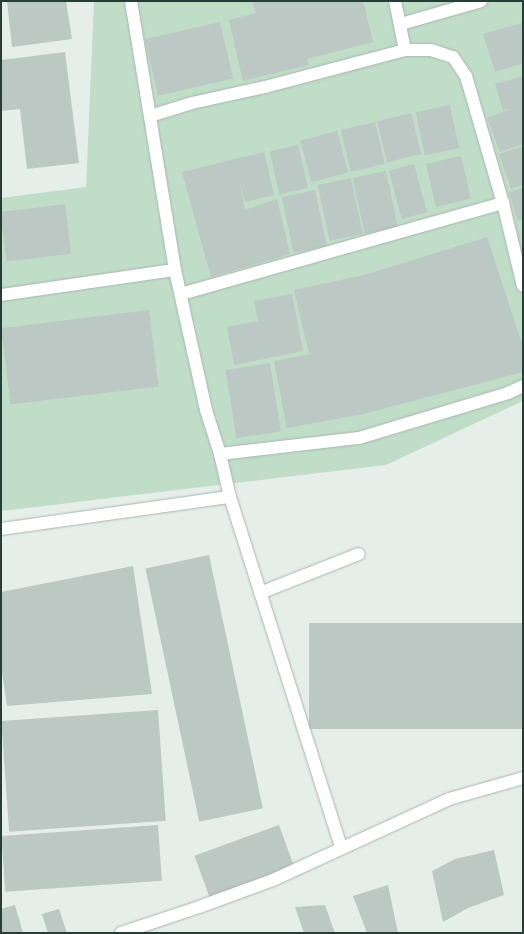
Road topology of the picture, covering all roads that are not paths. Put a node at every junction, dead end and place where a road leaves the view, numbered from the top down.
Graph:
1 (131, 1) edge
2 (395, 1) edge
3 (481, 1) edge
4 (401, 24) junction
5 (405, 50) junction
6 (150, 116) junction
7 (503, 203) junction
8 (175, 270) junction
9 (523, 286) edge
10 (181, 294) junction
11 (1, 296) edge
12 (523, 386) edge
13 (220, 454) junction
14 (230, 497) junction
15 (1, 529) edge
16 (359, 554) dead end
17 (260, 592) junction
18 (523, 778) edge
19 (341, 847) junction
20 (120, 933) edge

1 - 6 street
2 - 4 street
3 - 4 street
4 - 5 street
5 - 6 street
5 - 7 street
6 - 8 street
7 - 9 street
7 - 10 street
8 - 10 street
8 - 11 street
10 - 13 street
12 - 13 street
13 - 14 street
14 - 15 street
14 - 17 street
16 - 17 street
17 - 19 street
18 - 19 street
19 - 20 street

